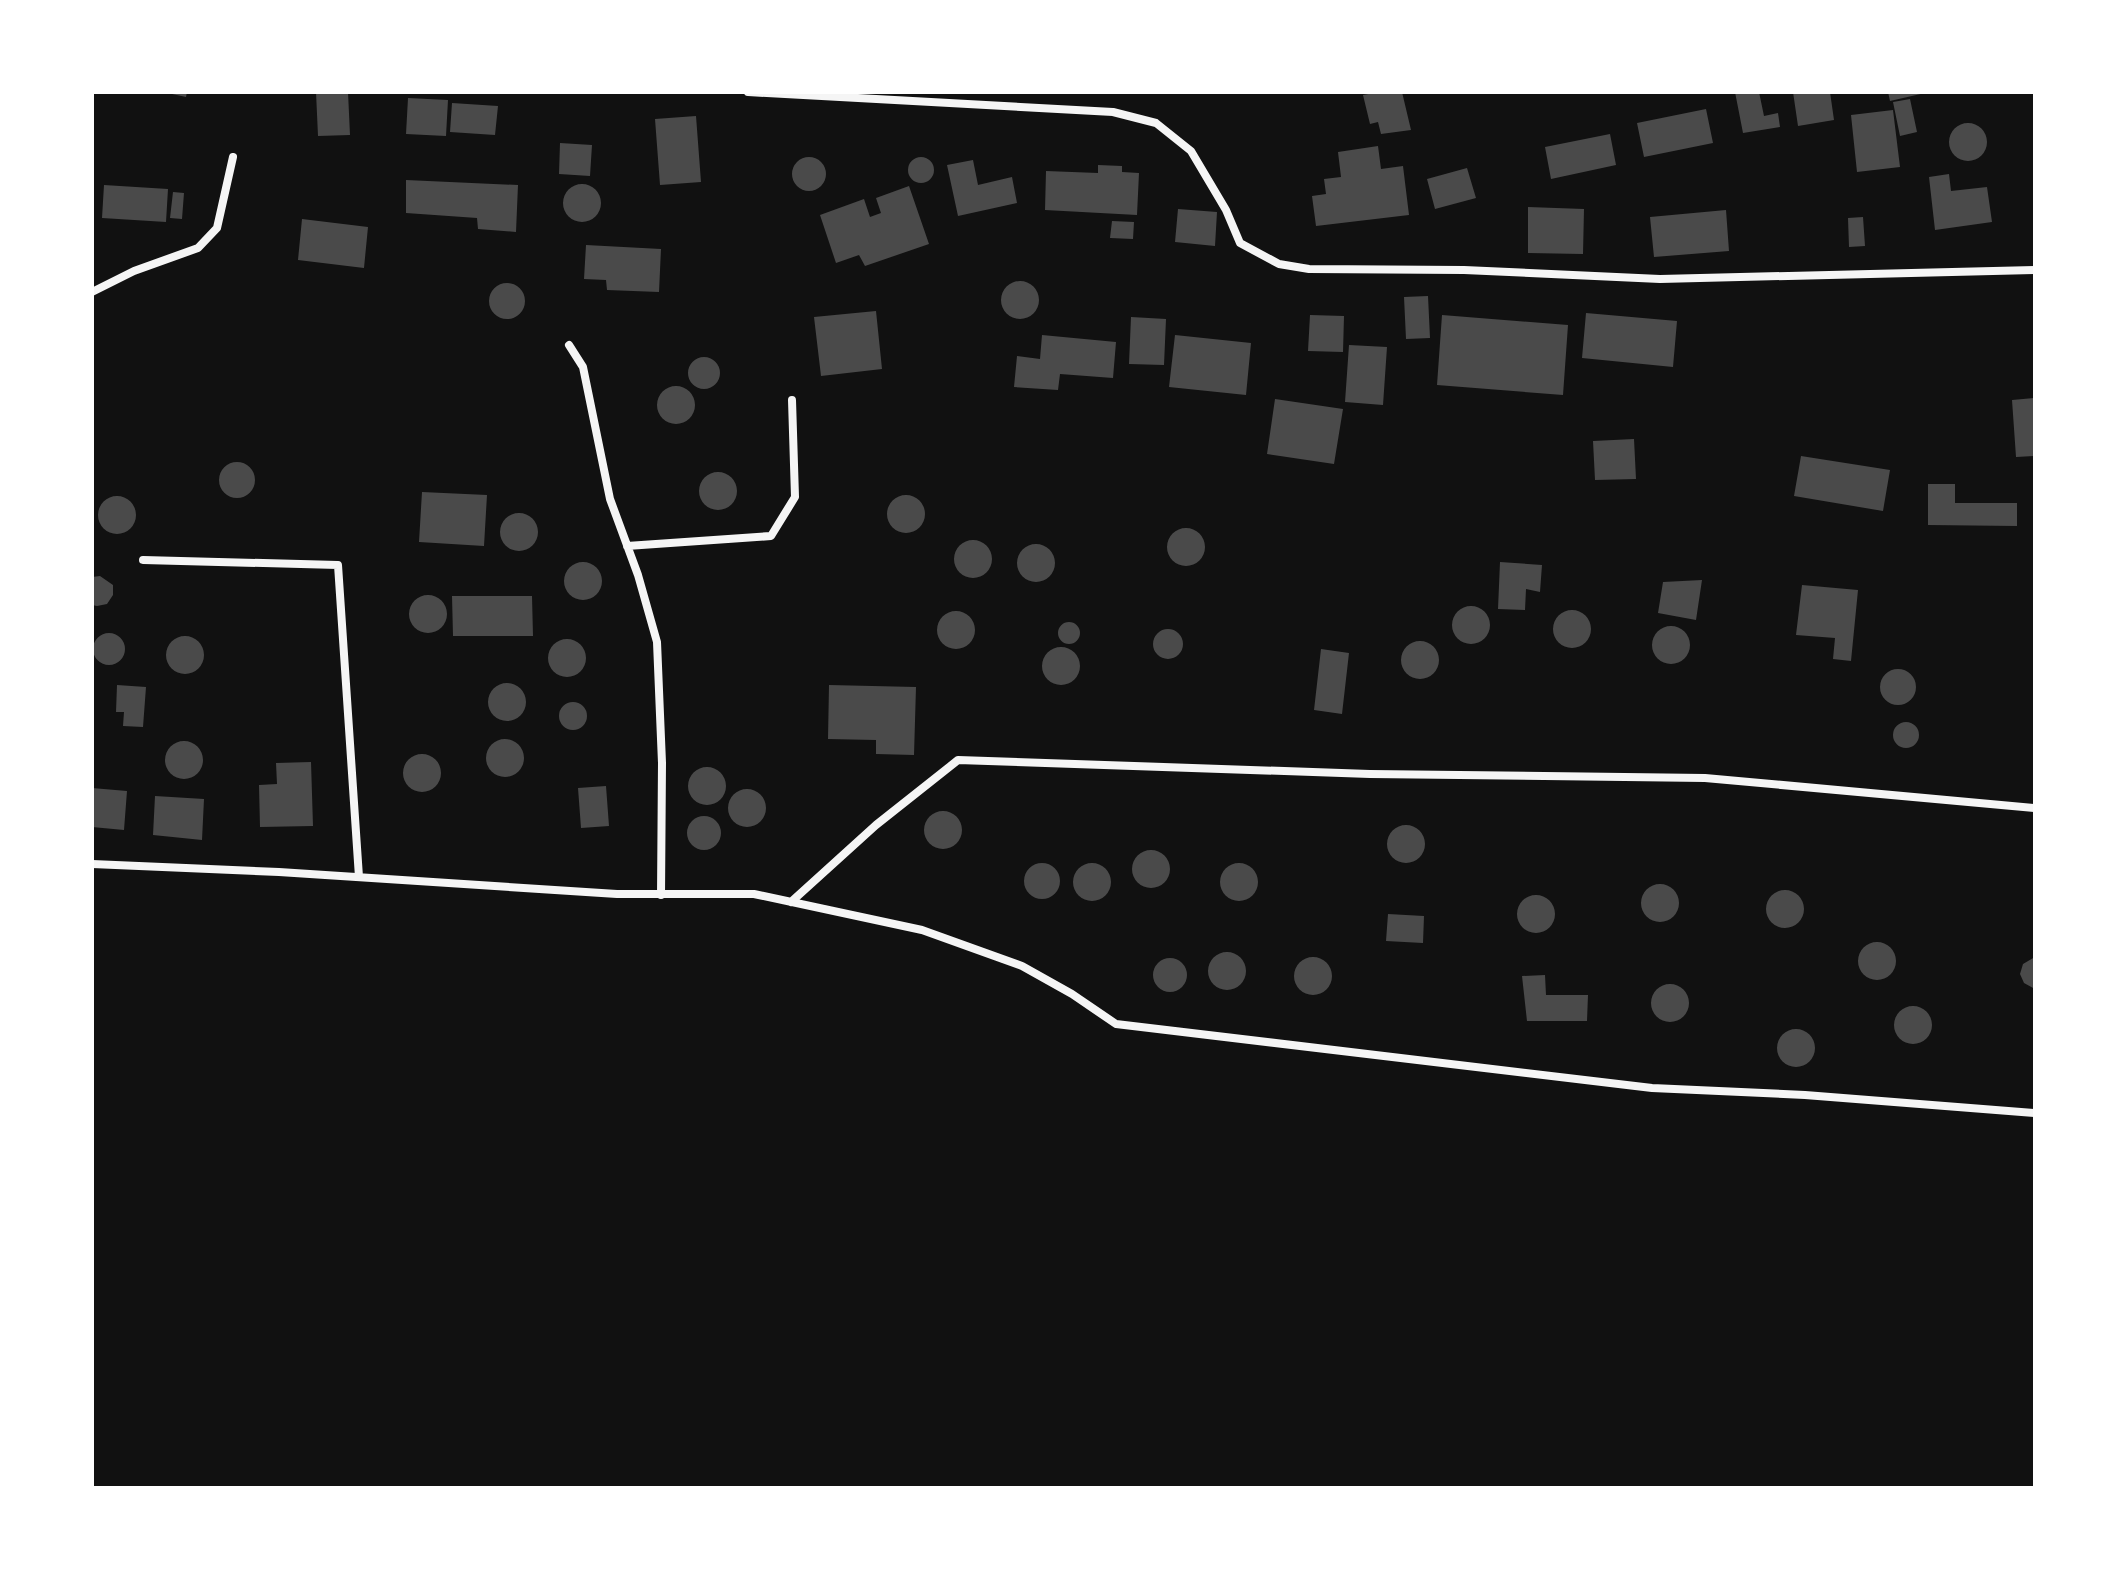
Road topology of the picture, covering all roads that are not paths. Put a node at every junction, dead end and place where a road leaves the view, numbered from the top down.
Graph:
1 (748, 92) edge
2 (233, 157) dead end
3 (2035, 270) edge
4 (92, 292) edge
5 (569, 345) dead end
6 (792, 400) dead end
7 (627, 546) junction
8 (143, 560) dead end
9 (2035, 808) edge
10 (92, 864) edge
11 (359, 877) junction
12 (661, 895) junction
13 (791, 902) junction
14 (2035, 1113) edge

1 - 3 street
2 - 4 street
5 - 7 street
6 - 7 street
7 - 12 street
8 - 11 street
9 - 13 street
10 - 11 street
11 - 12 street
12 - 13 street
13 - 14 street

